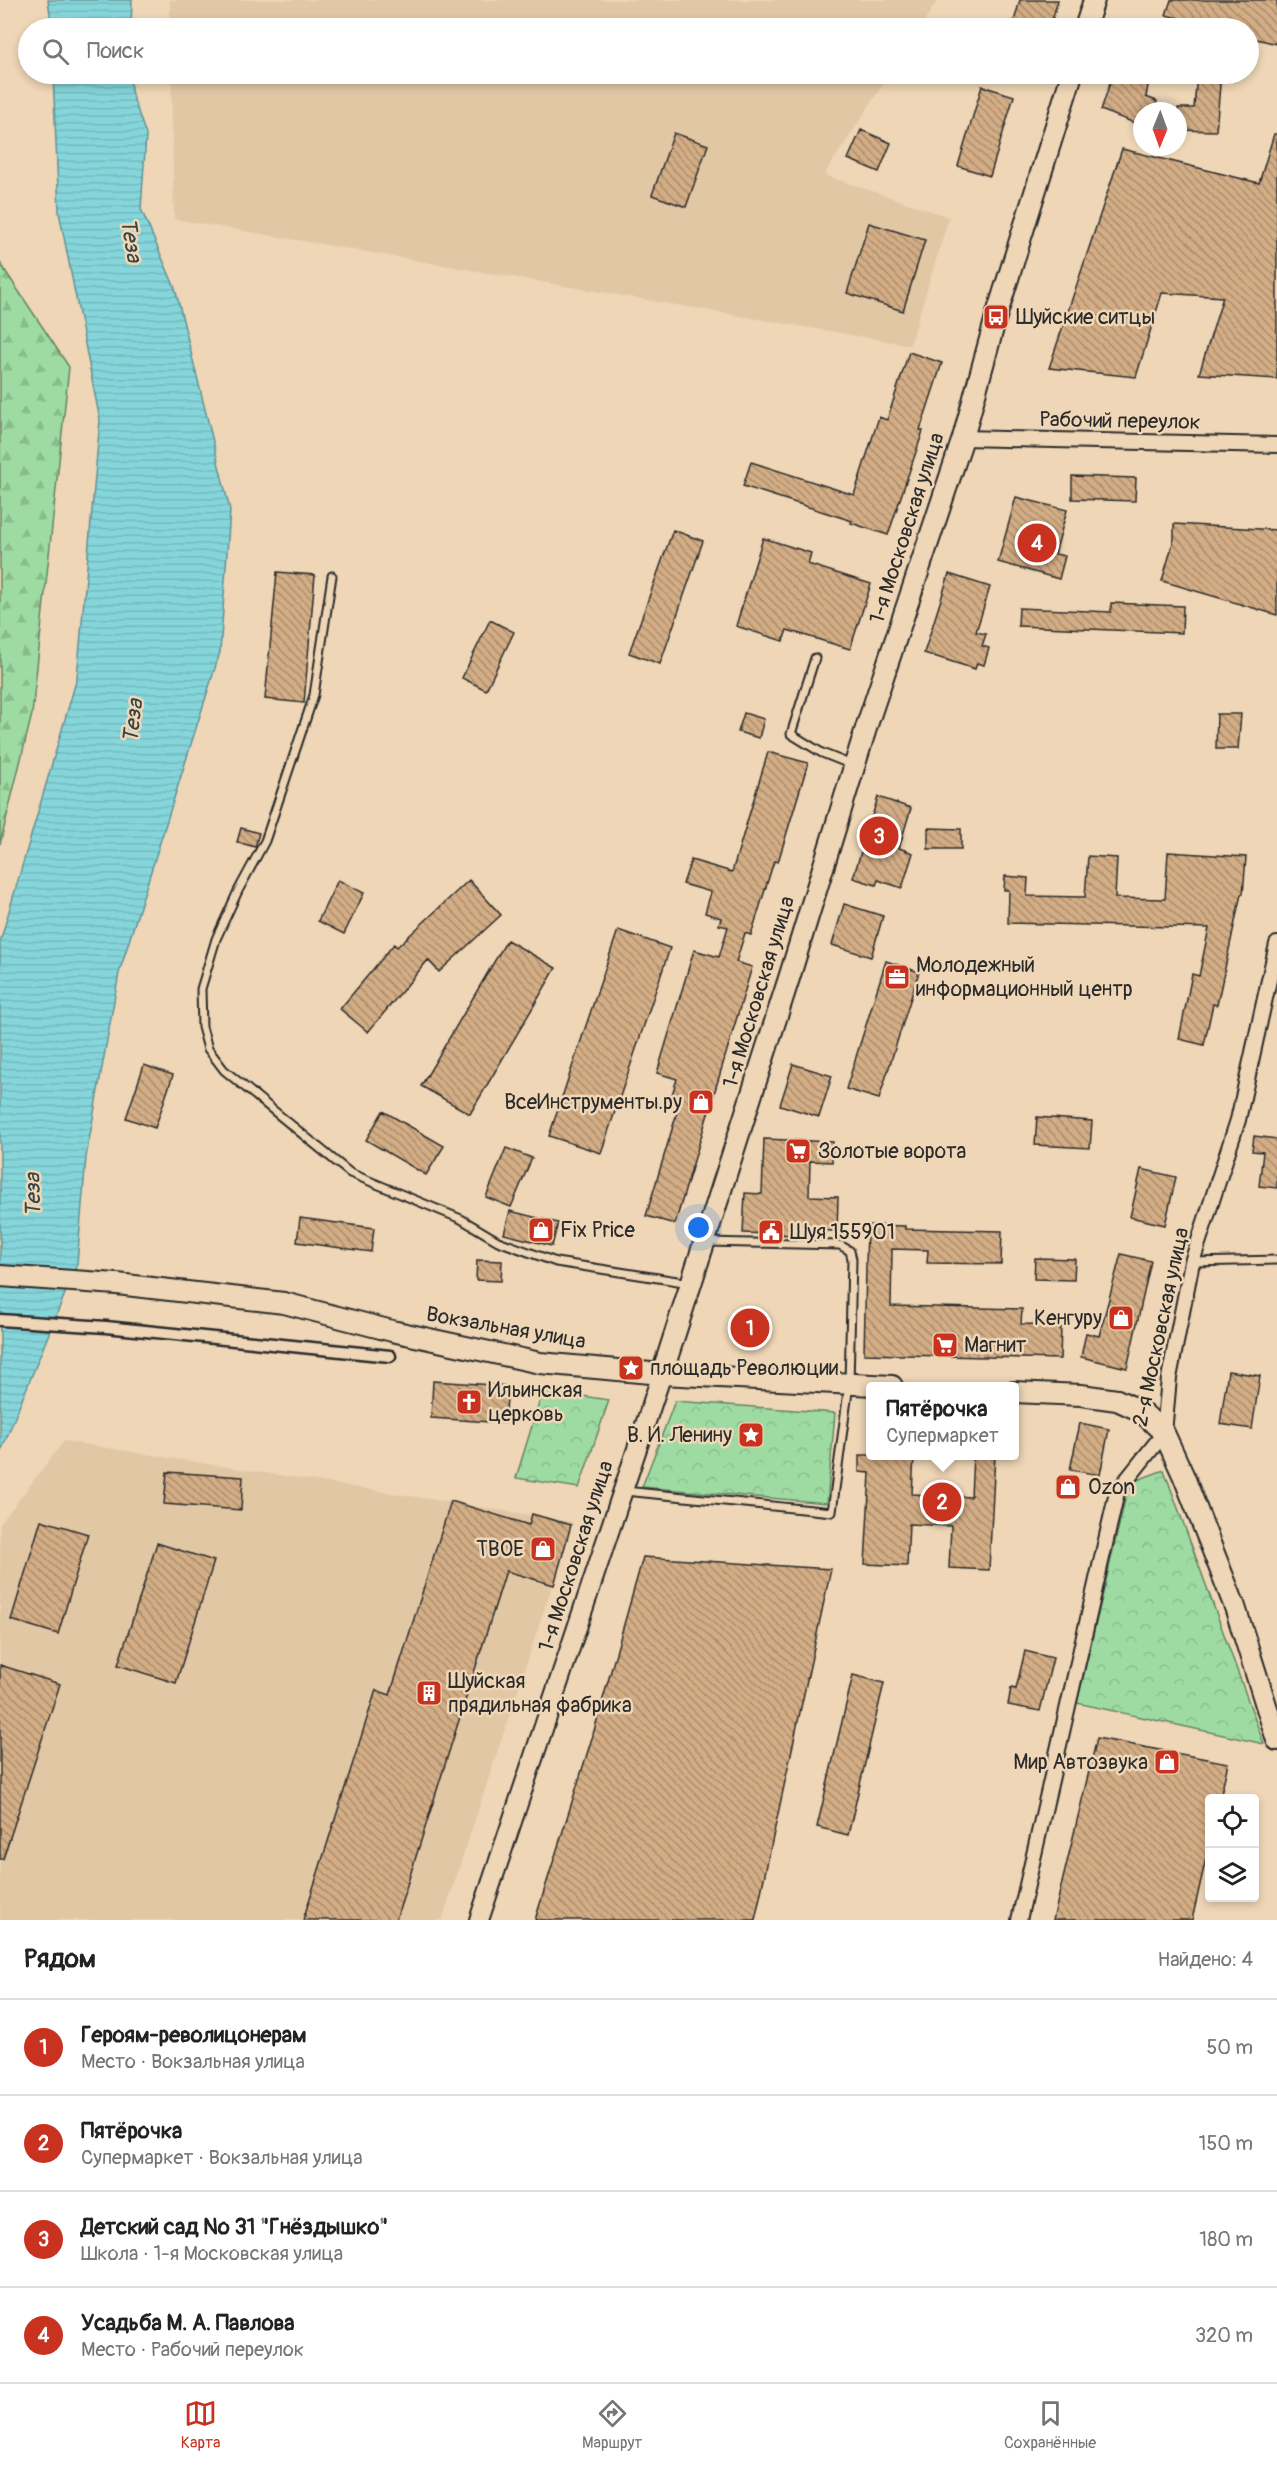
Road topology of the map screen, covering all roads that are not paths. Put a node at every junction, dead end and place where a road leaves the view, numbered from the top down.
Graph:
1 (1094, 0) edge
2 (1088, 18) edge
3 (1069, 84) edge
4 (963, 438) junction
5 (1277, 445) edge
6 (332, 576) dead end
7 (815, 658) dead end
8 (854, 766) junction
9 (1277, 944) edge
10 (705, 1242) junction
11 (1277, 1260) edge
12 (1192, 1262) junction
13 (0, 1276) edge
14 (692, 1283) junction
15 (0, 1320) edge
16 (390, 1356) dead end
17 (662, 1374) junction
18 (849, 1384) junction
19 (866, 1385) edge
20 (1019, 1392) edge
21 (1164, 1433) junction
22 (622, 1491) junction
23 (1277, 1740) edge
24 (480, 1920) edge
25 (1019, 1920) edge

1 - 2 main road
3 - 4 main road, 1-я Московская улица
4 - 5 street, Рабочий переулок
4 - 8 main road, 1-я Московская улица
6 - 14 lane
7 - 8 lane
8 - 10 main road, 1-я Московская улица
9 - 12 street, 2-я Московская улица
10 - 14 main road, 1-я Московская улица
10 - 18 lane
11 - 12 lane
12 - 21 street, 2-я Московская улица
13 - 17 main road, Вокзальная улица
14 - 17 main road, 1-я Московская улица
15 - 16 street
17 - 18 main road, Вокзальная улица
17 - 22 street, 1-я Московская улица
18 - 19 main road, Вокзальная улица
18 - 22 lane
20 - 21 main road
21 - 23 main road
21 - 25 street, 2-я Московская улица
22 - 24 street, 1-я Московская улица

